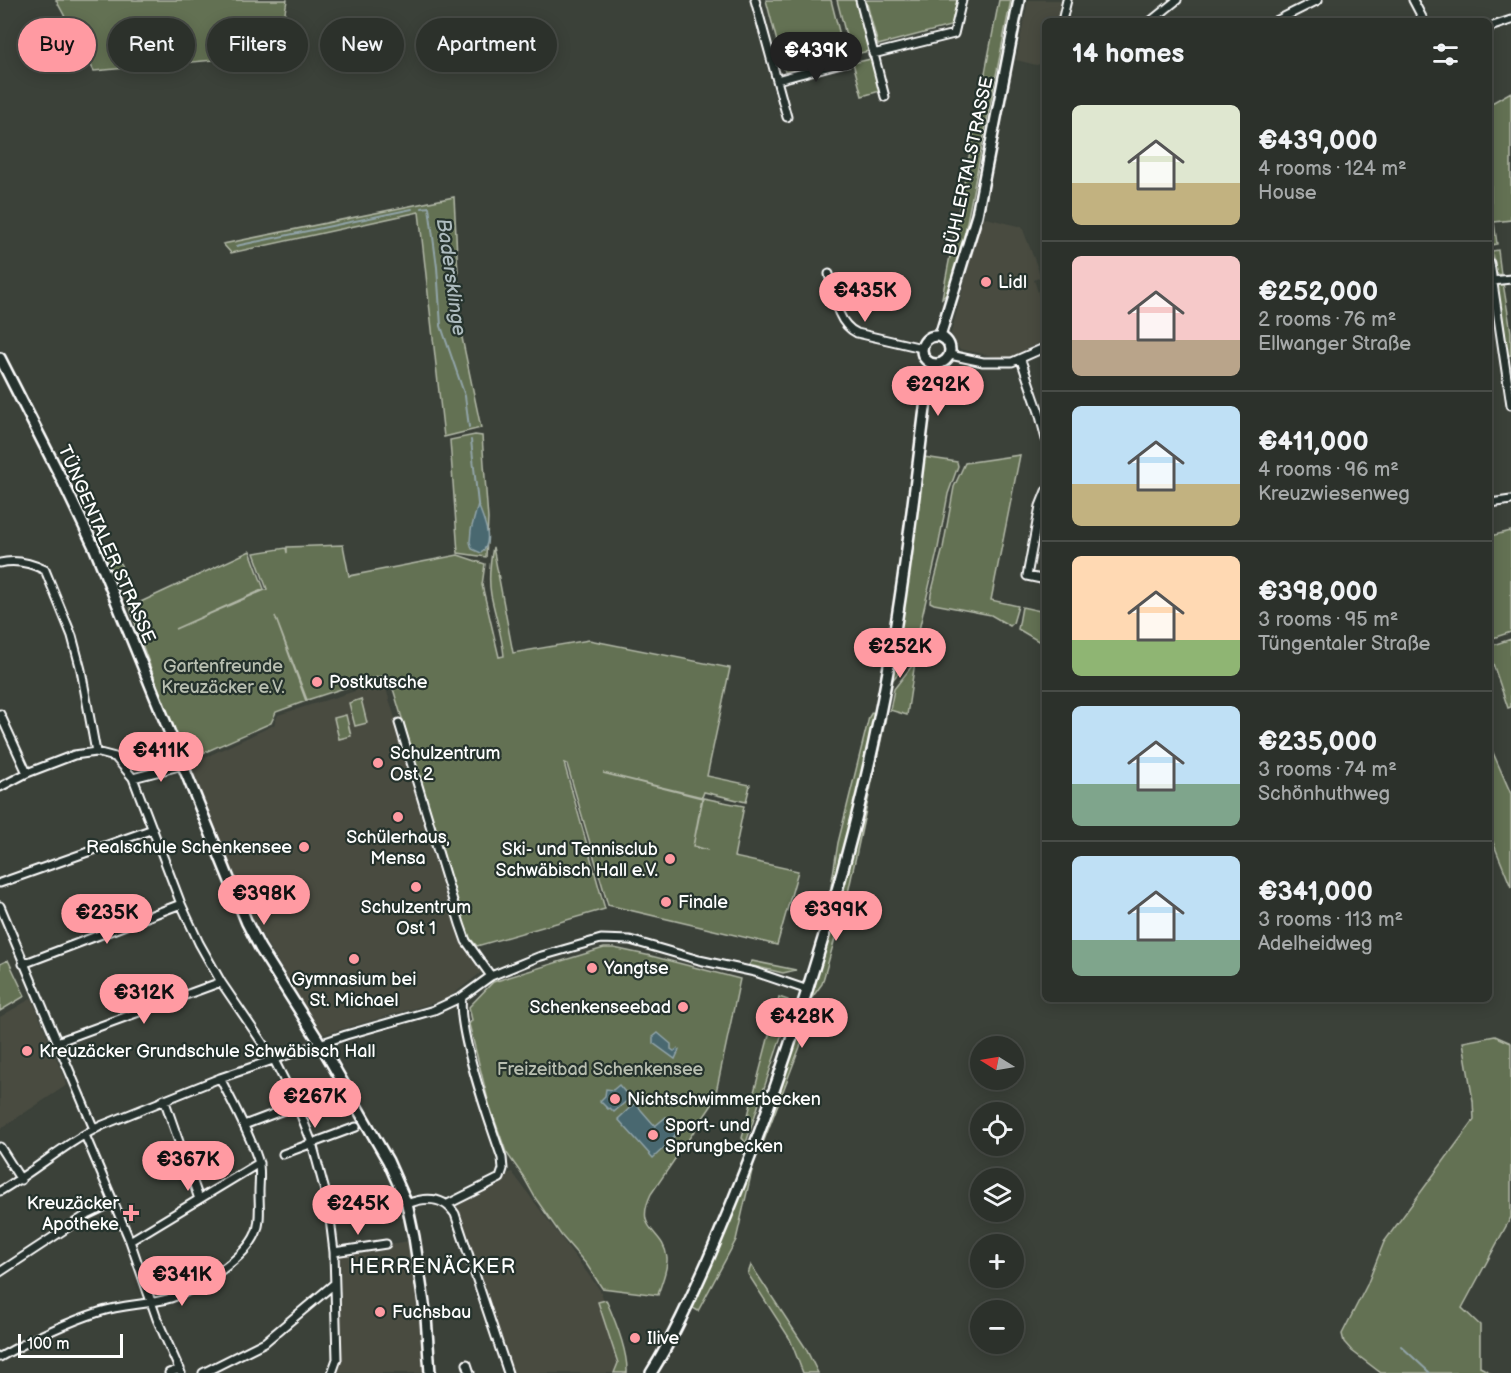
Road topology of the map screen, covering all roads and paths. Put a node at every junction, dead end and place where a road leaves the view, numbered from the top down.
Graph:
1 (755, 0) edge
2 (860, 0) edge
3 (962, 0) edge
4 (1019, 0) edge
5 (1067, 0) edge
6 (1177, 0) edge
7 (1318, 0) edge
8 (1413, 0) edge
9 (1063, 18) edge
10 (1155, 18) edge
11 (1282, 18) edge
12 (1422, 18) edge
13 (1511, 20) edge
14 (1492, 26) edge
15 (873, 54) junction
16 (849, 61) dead end
17 (777, 80) junction
18 (885, 97) dead end
19 (787, 117) dead end
20 (829, 274) dead end
21 (1511, 279) edge
22 (1492, 281) joint
23 (940, 336) junction
24 (922, 348) junction
25 (1042, 349) edge
26 (950, 355) junction
27 (0, 358) edge
28 (1021, 360) junction
29 (934, 365) junction
30 (1511, 405) edge
31 (1042, 424) edge
32 (1511, 500) edge
33 (1042, 501) edge
34 (1492, 503) edge
35 (0, 563) edge
36 (1042, 579) edge
37 (0, 714) edge
38 (399, 723) dead end
39 (96, 752) junction
40 (183, 765) junction
41 (27, 773) junction
42 (133, 778) junction
43 (0, 787) edge
44 (153, 829) junction
45 (0, 883) edge
46 (181, 904) junction
47 (0, 906) edge
48 (23, 964) junction
49 (491, 976) junction
50 (220, 982) junction
51 (808, 990) junction
52 (462, 997) junction
53 (57, 1042) junction
54 (320, 1043) junction
55 (274, 1060) junction
56 (220, 1078) junction
57 (164, 1099) junction
58 (297, 1105) junction
59 (244, 1125) junction
60 (356, 1127) dead end
61 (94, 1129) junction
62 (84, 1135) junction
63 (312, 1143) junction
64 (0, 1147) edge
65 (283, 1154) dead end
66 (259, 1163) junction
67 (21, 1180) junction
68 (0, 1191) edge
69 (199, 1199) junction
70 (114, 1202) junction
71 (406, 1204) junction
72 (448, 1204) junction
73 (130, 1241) junction
74 (386, 1244) dead end
75 (334, 1252) junction
76 (0, 1272) edge
77 (334, 1284) junction
78 (152, 1302) junction
79 (0, 1357) edge
80 (467, 1364) dead end
81 (180, 1371) edge
82 (169, 1373) edge
83 (203, 1373) edge
84 (332, 1373) edge
85 (430, 1373) edge
86 (470, 1373) edge
87 (508, 1373) edge
88 (651, 1373) edge

1 - 17 street
2 - 15 street
3 - 15 street
4 - 23 main road, BÜHLERTALSTRASSE
5 - 9 street
6 - 10 street
7 - 11 street
8 - 12 street
13 - 14 street
15 - 18 street
16 - 17 street
17 - 19 street
20 - 24 street
21 - 22 street
22 - 30 street
23 - 24 main road
23 - 26 main road
24 - 29 main road
25 - 28 street
26 - 28 street
26 - 29 main road
27 - 40 main road, TÜNGENTALER STRASSE
28 - 31 street
29 - 51 main road
32 - 34 street
33 - 36 street
35 - 39 street
37 - 41 street
38 - 49 street
39 - 41 street
39 - 42 street
40 - 42 street
40 - 54 main road, TÜNGENTALER STRASSE
41 - 43 street
42 - 44 street
44 - 45 street
44 - 46 street
46 - 48 street
46 - 50 street
47 - 48 street
48 - 53 street
49 - 51 street
49 - 52 street
50 - 53 street
50 - 55 street
51 - 88 main road
52 - 54 street
52 - 72 street
53 - 61 street
54 - 55 street
54 - 71 main road, TÜNGENTALER STRASSE
55 - 56 street
55 - 58 street
56 - 57 street
56 - 59 street
57 - 61 street
57 - 69 street
58 - 59 street
58 - 63 street
59 - 66 street
60 - 63 street
61 - 62 street
62 - 67 street
62 - 70 street
63 - 65 street
63 - 75 street
64 - 67 street
66 - 69 street
66 - 78 street
67 - 68 street
69 - 73 street
70 - 73 street
70 - 76 street
71 - 72 street
71 - 85 main road, TÜNGENTALER STRASSE
72 - 87 street
73 - 78 street
74 - 75 street
75 - 77 street
77 - 83 street
77 - 84 street
78 - 79 street
78 - 81 street
80 - 86 street
81 - 82 street

